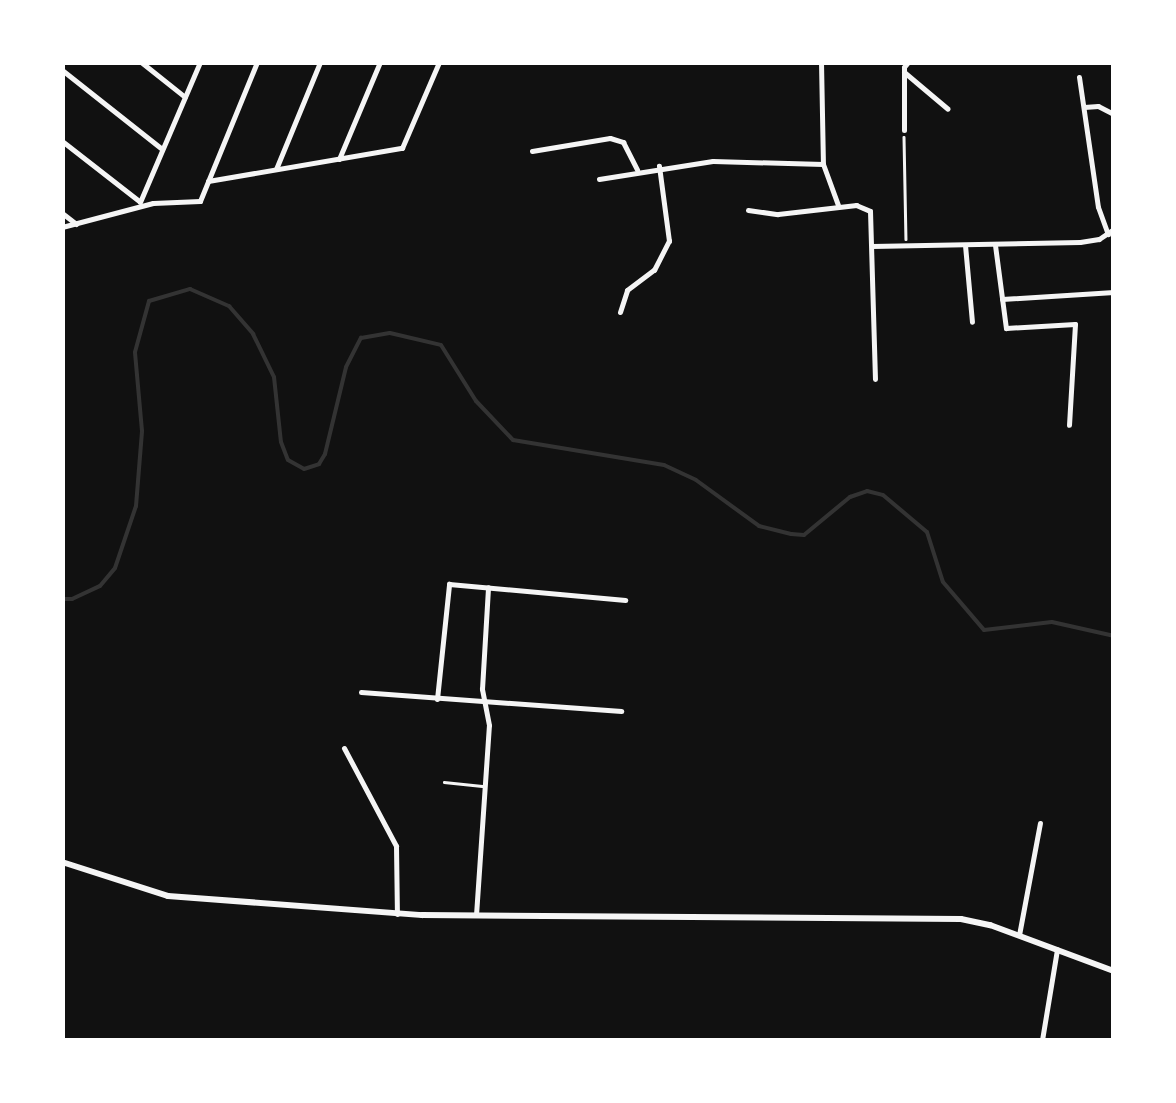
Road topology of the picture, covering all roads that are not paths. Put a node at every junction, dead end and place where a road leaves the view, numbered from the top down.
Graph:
1 (140, 62) edge
2 (200, 62) edge
3 (257, 62) edge
4 (320, 62) edge
5 (380, 62) edge
6 (438, 62) edge
7 (822, 62) edge
8 (908, 62) edge
9 (62, 70) edge
10 (904, 72) junction
11 (1079, 77) dead end
12 (185, 97) junction
13 (1084, 108) junction
14 (948, 109) dead end
15 (1114, 114) edge
16 (904, 130) road end
17 (62, 141) edge
18 (162, 149) junction
19 (532, 151) dead end
20 (340, 159) junction
21 (823, 164) junction
22 (659, 166) junction
23 (276, 169) junction
24 (637, 170) junction
25 (599, 179) dead end
26 (208, 180) junction
27 (141, 204) junction
28 (838, 205) junction
29 (748, 210) dead end
30 (62, 213) edge
31 (76, 224) junction
32 (62, 227) edge
33 (1110, 232) edge
34 (994, 245) junction
35 (872, 246) junction
36 (965, 246) junction
37 (1114, 292) edge
38 (1002, 299) junction
39 (620, 312) dead end
40 (972, 322) dead end
41 (876, 379) dead end
42 (1068, 425) dead end
43 (488, 587) junction
44 (625, 600) dead end
45 (361, 692) dead end
46 (437, 699) junction
47 (484, 703) junction
48 (621, 711) dead end
49 (344, 748) dead end
50 (444, 782) dead end
51 (483, 786) junction
52 (1040, 823) dead end
53 (62, 862) edge
54 (398, 914) junction
55 (476, 918) junction
56 (1019, 935) junction
57 (1057, 949) junction
58 (1114, 971) edge
59 (1042, 1040) edge

1 - 12 street
2 - 12 street
3 - 26 street
4 - 23 street
5 - 20 street
6 - 20 street
7 - 21 street
8 - 10 street
9 - 18 street
10 - 14 street
10 - 16 street
11 - 13 street
12 - 18 street
13 - 15 street
13 - 33 street
17 - 27 street
18 - 27 street
19 - 24 street
20 - 23 street
21 - 22 street
21 - 28 street
22 - 24 street
22 - 39 street
23 - 26 street
24 - 25 street
26 - 27 street
27 - 31 street
28 - 29 street
28 - 35 street
30 - 31 street
31 - 32 street
33 - 34 street
34 - 36 street
34 - 38 street
35 - 36 street
35 - 41 street
36 - 40 street
37 - 38 street
38 - 42 street
43 - 44 street
43 - 46 street
43 - 47 street
45 - 46 street
46 - 47 street
47 - 48 street
47 - 51 street
49 - 54 street
50 - 51 lane
51 - 55 street
52 - 56 street
53 - 54 street
54 - 55 street
55 - 56 street
56 - 57 street
57 - 58 street
57 - 59 street

